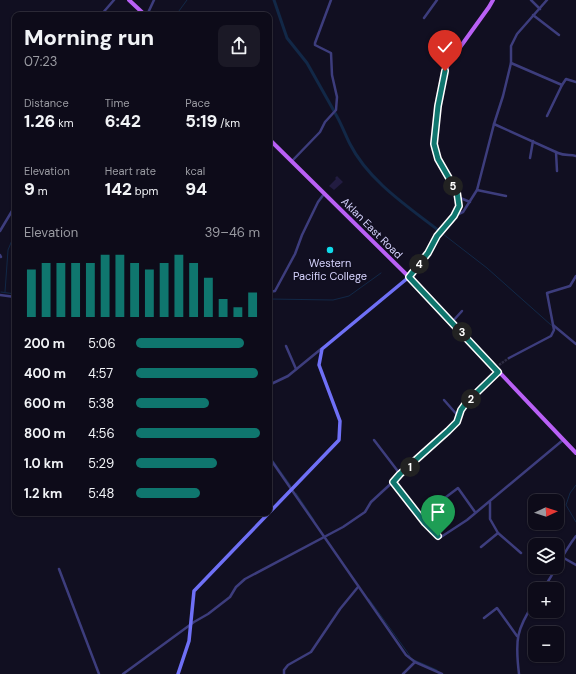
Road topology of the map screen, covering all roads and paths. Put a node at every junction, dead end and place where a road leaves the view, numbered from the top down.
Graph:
1 (114, 0) edge
2 (129, 0) edge
3 (136, 0) edge
4 (154, 0) edge
5 (330, 0) edge
6 (436, 0) edge
7 (493, 0) edge
8 (530, 0) edge
9 (547, 0) edge
10 (136, 6) junction
11 (540, 9) junction
12 (104, 12) edge
13 (143, 12) edge
14 (148, 12) edge
15 (533, 15) junction
16 (424, 18) dead end
17 (559, 35) dead end
18 (511, 63) junction
19 (575, 83) edge
20 (562, 85) junction
21 (546, 116) dead end
22 (494, 124) junction
23 (532, 141) junction
24 (272, 142) edge
25 (556, 151) junction
26 (576, 156) edge
27 (530, 158) dead end
28 (292, 161) junction
29 (557, 171) dead end
30 (477, 190) junction
31 (324, 193) junction
32 (458, 196) junction
33 (506, 196) dead end
34 (470, 202) junction
35 (12, 211) edge
36 (454, 216) junction
37 (0, 230) edge
38 (576, 276) edge
39 (409, 277) junction
40 (272, 292) edge
41 (0, 295) edge
42 (12, 297) edge
43 (462, 311) dead end
44 (452, 322) junction
45 (553, 325) junction
46 (576, 344) edge
47 (286, 346) dead end
48 (322, 349) junction
49 (509, 358) tunnel mouth
50 (499, 365) tunnel mouth
51 (494, 368) junction
52 (296, 369) junction
53 (498, 372) junction
54 (272, 384) edge
55 (444, 400) dead end
56 (459, 417) junction
57 (374, 440) dead end
58 (563, 440) junction
59 (576, 453) edge
60 (272, 462) edge
61 (400, 474) junction
62 (393, 482) junction
63 (291, 490) junction
64 (490, 501) junction
65 (272, 510) edge
66 (475, 512) junction
67 (266, 516) edge
68 (421, 516) junction
69 (498, 533) junction
70 (576, 536) edge
71 (324, 538) junction
72 (481, 546) dead end
73 (521, 553) dead end
74 (564, 553) edge
75 (564, 558) edge
76 (576, 565) edge
77 (59, 569) dead end
78 (358, 587) junction
79 (528, 613) edge
80 (484, 618) dead end
81 (191, 625) junction
82 (517, 636) junction
83 (415, 662) junction
84 (99, 674) edge
85 (123, 674) edge
86 (178, 674) edge
87 (284, 674) edge
88 (403, 674) edge
89 (442, 674) edge
90 (520, 674) edge

1 - 12 street
2 - 10 main road
3 - 10 street
4 - 14 street
5 - 28 street
6 - 16 street
7 - 32 main road
8 - 11 street
9 - 11 street
10 - 13 main road
11 - 15 street
15 - 17 street
15 - 18 street
18 - 20 street
18 - 22 street
19 - 20 street
20 - 21 street
22 - 23 street
22 - 30 street
23 - 25 street
23 - 27 street
24 - 28 main road, Aklan East Road
25 - 26 street
25 - 29 street
28 - 31 main road, Aklan East Road
30 - 33 street
30 - 34 street
31 - 39 main road, Aklan East Road
31 - 40 street
32 - 34 street
32 - 36 main road
34 - 36 street
35 - 37 street
36 - 39 main road
38 - 45 street
39 - 44 main road, Aklan East Road
39 - 48 main road
41 - 42 street
43 - 44 street
44 - 51 main road, Aklan East Road
45 - 46 street
45 - 49 street
47 - 52 street
48 - 52 street
48 - 63 main road
50 - 51 street
51 - 53 main road, Aklan East Road
52 - 54 street
53 - 56 street
53 - 58 main road, Aklan East Road
55 - 56 street
56 - 61 street
57 - 61 street
58 - 59 main road, Aklan East Road
58 - 64 street
60 - 63 street
61 - 62 street
62 - 68 street
62 - 71 street
63 - 65 main road
63 - 71 street
64 - 66 street
64 - 69 street
66 - 68 street
66 - 68 street
67 - 81 main road
69 - 72 street
69 - 73 street
70 - 74 street
71 - 78 street
71 - 81 street
75 - 76 street
77 - 84 street
78 - 83 street
78 - 87 street
79 - 82 street
80 - 82 street
81 - 85 street
81 - 86 main road
82 - 90 street
83 - 88 street
83 - 89 street

